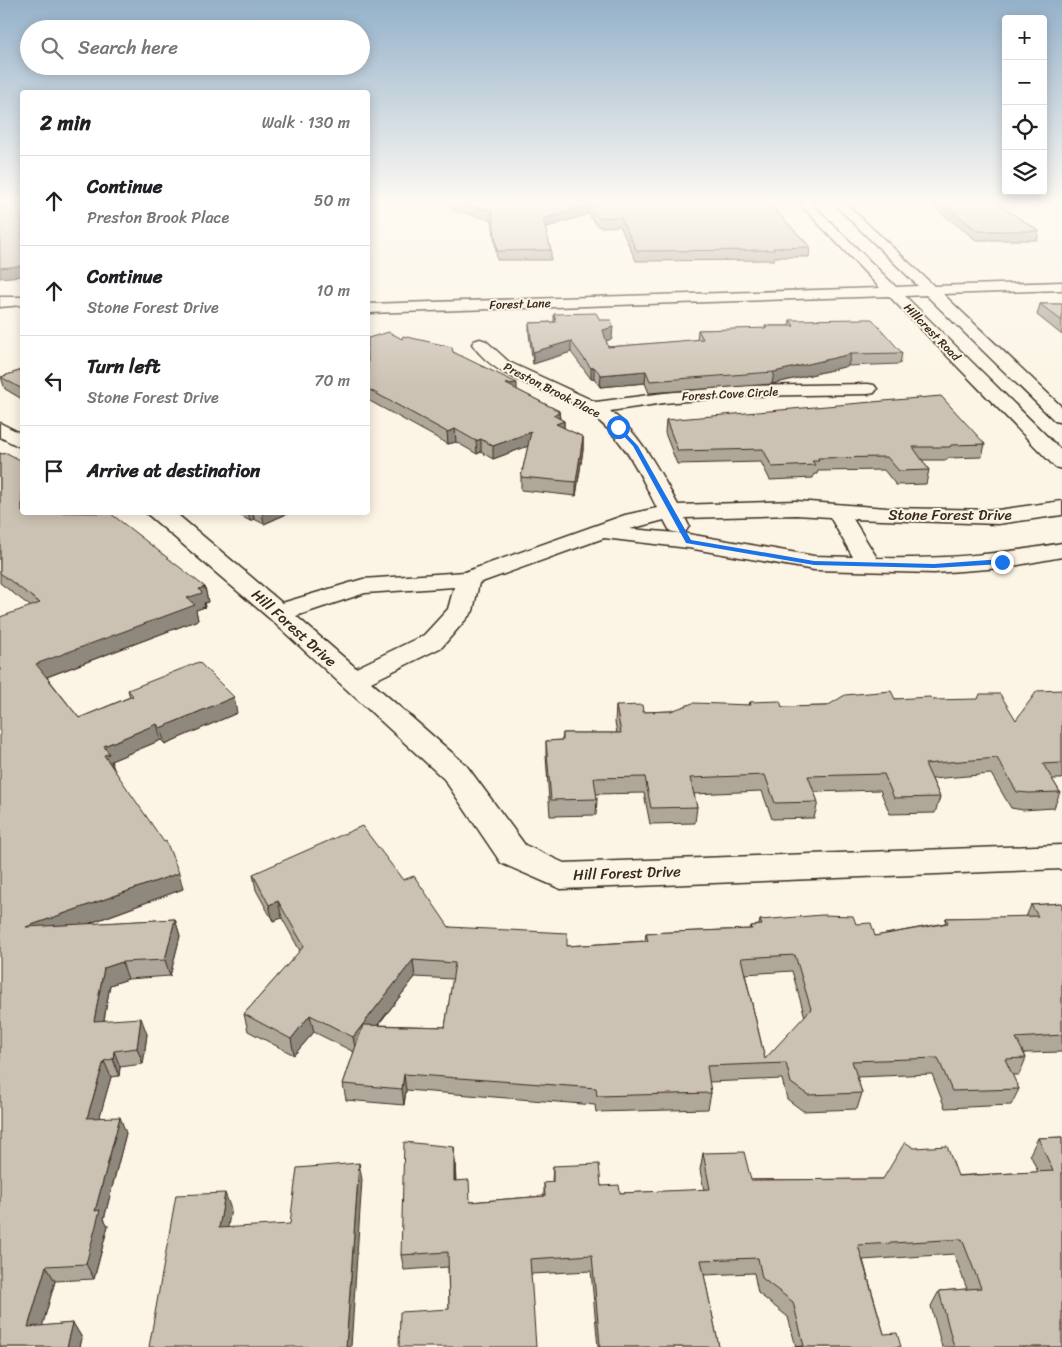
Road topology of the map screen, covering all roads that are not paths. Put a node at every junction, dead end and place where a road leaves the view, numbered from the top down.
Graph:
1 (863, 264) edge
2 (901, 264) edge
3 (1062, 272) edge
4 (916, 278) junction
5 (878, 279) junction
6 (1062, 286) edge
7 (423, 292) dead end
8 (930, 292) junction
9 (893, 293) junction
10 (672, 299) junction
11 (20, 301) edge
12 (0, 302) edge
13 (370, 308) edge
14 (914, 314) junction
15 (0, 316) edge
16 (20, 316) edge
17 (480, 344) dead end
18 (868, 389) dead end
19 (594, 408) junction
20 (1062, 417) edge
21 (1062, 463) edge
22 (1062, 508) edge
23 (670, 512) junction
24 (838, 512) junction
25 (161, 515) edge
26 (595, 533) junction
27 (688, 541) junction
28 (1062, 550) edge
29 (869, 565) junction
30 (468, 578) junction
31 (278, 613) junction
32 (353, 680) junction
33 (1062, 857) edge

1 - 5 main road, Hillcrest Road
2 - 4 main road, Hillcrest Road
3 - 4 main road, Forest Lane
4 - 5 main road, Forest Lane
4 - 8 main road, Hillcrest Road
5 - 7 main road, Forest Lane
5 - 9 main road, Hillcrest Road
6 - 8 main road, Forest Lane
8 - 9 main road, Forest Lane
8 - 20 main road, Hillcrest Road
9 - 10 main road, Forest Lane
9 - 14 main road, Hillcrest Road
10 - 13 main road, Forest Lane
10 - 14 main road
11 - 12 main road
14 - 21 main road, Hillcrest Road
15 - 16 main road
17 - 19 main road, Preston Brook Place
18 - 19 main road, Forest Cove Circle
19 - 23 main road, Preston Brook Place
22 - 24 main road, Stone Forest Drive
23 - 24 main road, Stone Forest Drive
23 - 26 main road, Stone Forest Drive
23 - 27 main road
24 - 29 main road
25 - 31 main road, Hill Forest Drive
26 - 27 main road, Stone Forest Drive
26 - 30 main road, Stone Forest Drive
27 - 29 main road, Stone Forest Drive
28 - 29 main road, Stone Forest Drive
30 - 31 main road, Stone Forest Drive
30 - 32 main road
31 - 32 main road, Hill Forest Drive
32 - 33 main road, Hill Forest Drive

